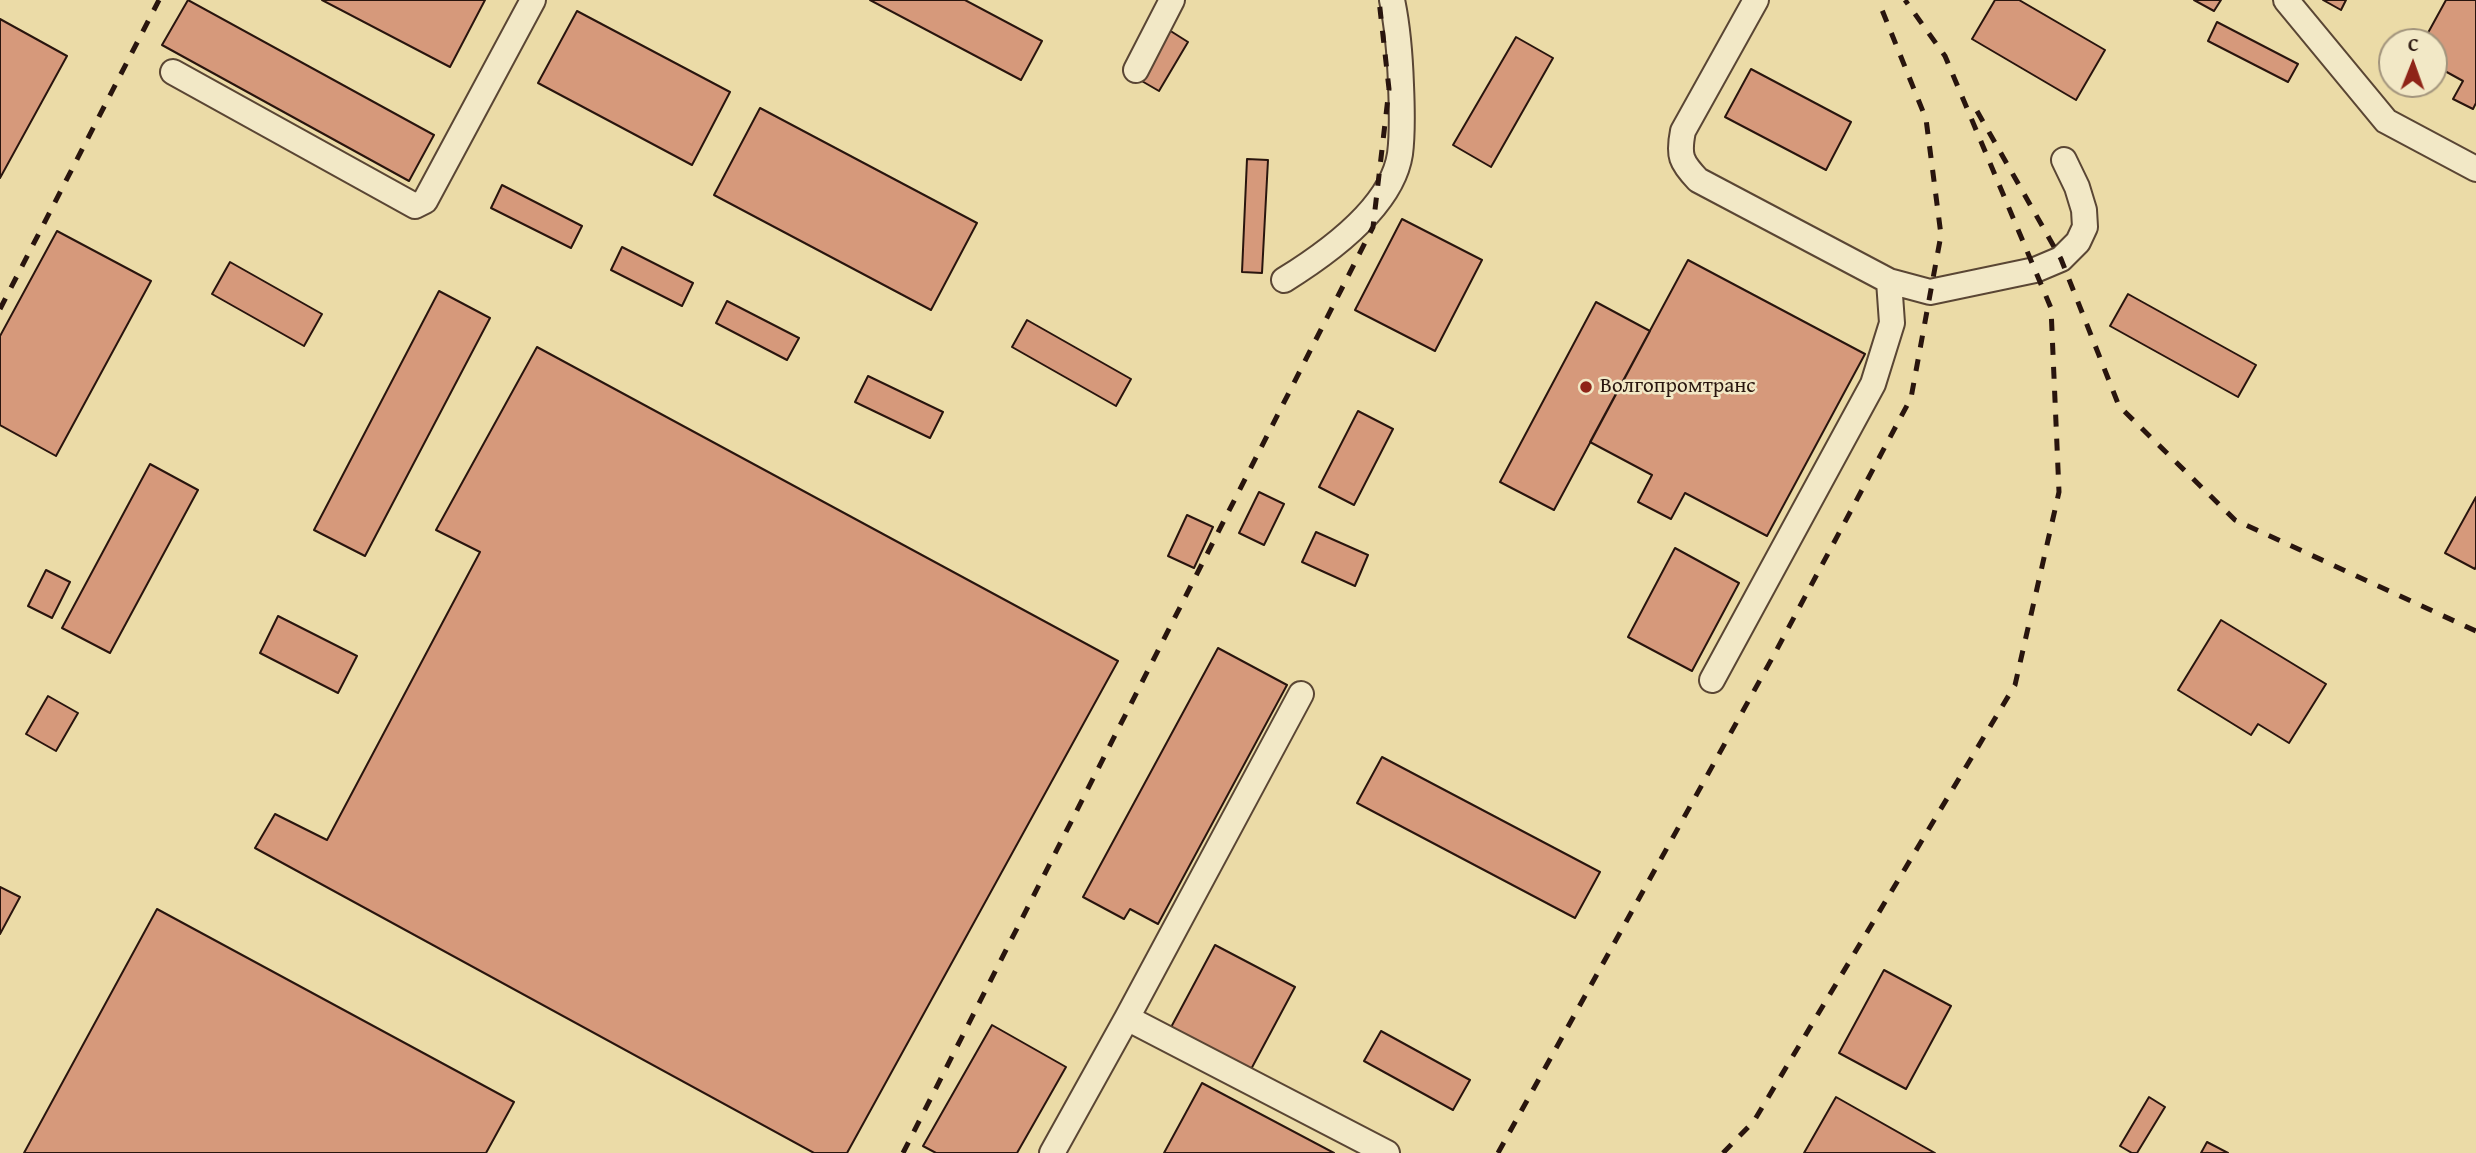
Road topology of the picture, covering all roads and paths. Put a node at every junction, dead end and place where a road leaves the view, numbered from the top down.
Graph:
1 (533, 0) edge
2 (1172, 0) edge
3 (1392, 0) edge
4 (1756, 0) edge
5 (2286, 0) edge
6 (1136, 70) dead end
7 (173, 72) dead end
8 (2064, 160) dead end
9 (2476, 169) edge
10 (1284, 280) dead end
11 (1889, 281) junction
12 (1712, 681) dead end
13 (1301, 694) dead end
14 (1127, 1018) junction
15 (1052, 1153) edge
16 (1387, 1153) edge

1 - 7 lane
2 - 6 lane
3 - 10 lane
4 - 11 lane
5 - 9 lane
8 - 11 lane
11 - 12 lane
13 - 14 lane
14 - 15 lane
14 - 16 lane

